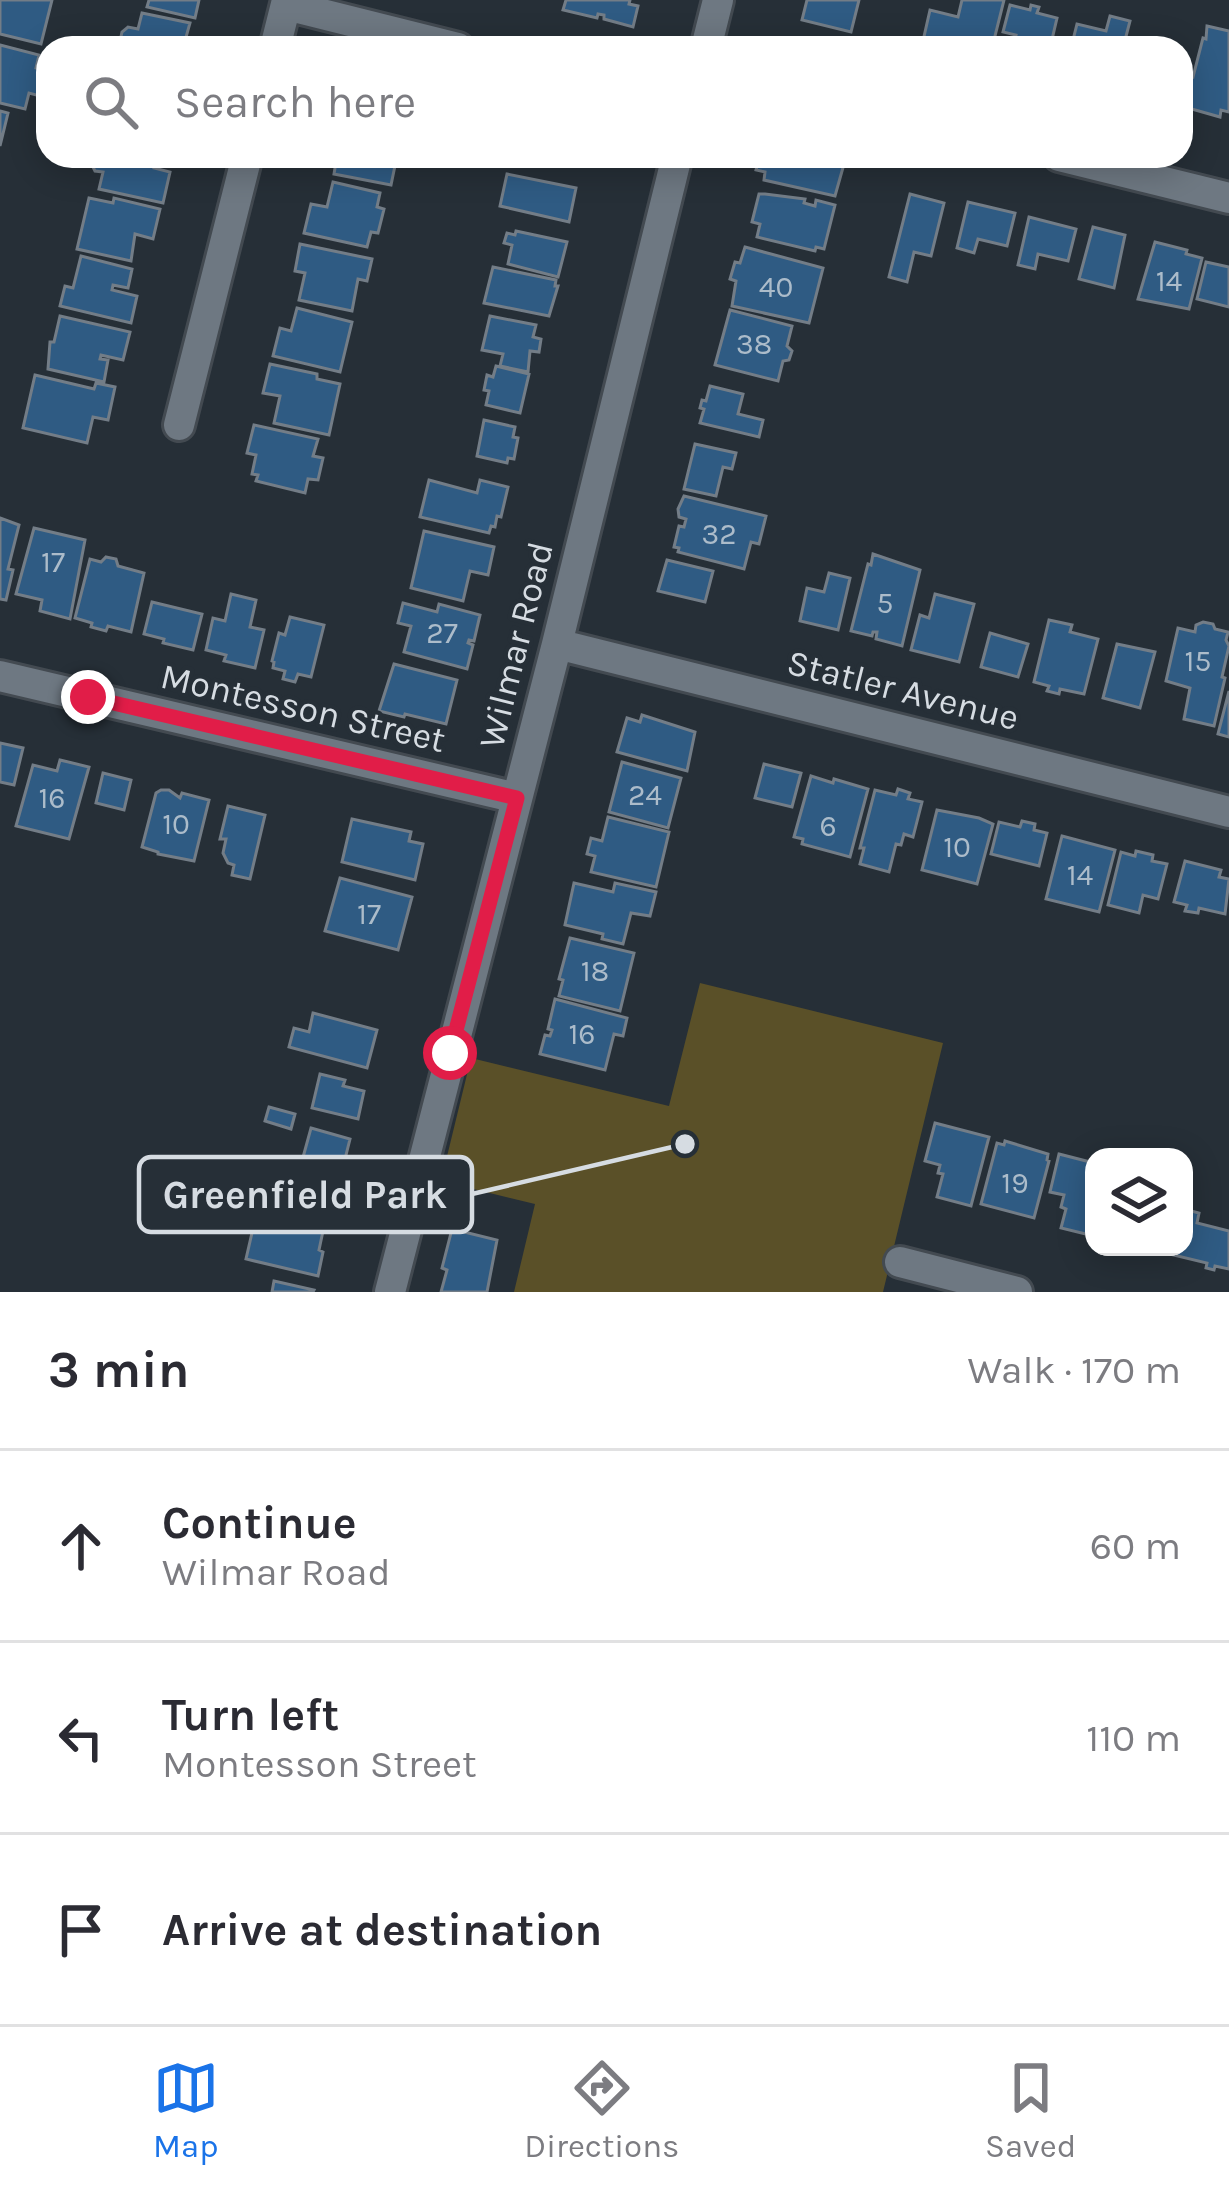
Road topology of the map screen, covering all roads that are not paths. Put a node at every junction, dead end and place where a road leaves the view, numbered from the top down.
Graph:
1 (718, 0) edge
2 (286, 3) edge
3 (278, 36) edge
4 (412, 36) edge
5 (709, 36) edge
6 (245, 168) edge
7 (674, 168) edge
8 (1108, 168) edge
9 (1229, 198) edge
10 (179, 425) dead end
11 (557, 644) junction
12 (0, 676) edge
13 (517, 798) junction
14 (1229, 812) edge
15 (901, 1262) dead end
16 (390, 1292) edge
17 (1017, 1292) edge

1 - 5 street
2 - 3 street
2 - 4 street
6 - 10 street
7 - 11 street, Wilmar Road
8 - 9 street
11 - 13 street, Wilmar Road
11 - 14 street, Statler Avenue
12 - 13 street, Montesson Street
13 - 16 street, Wilmar Road
15 - 17 street

